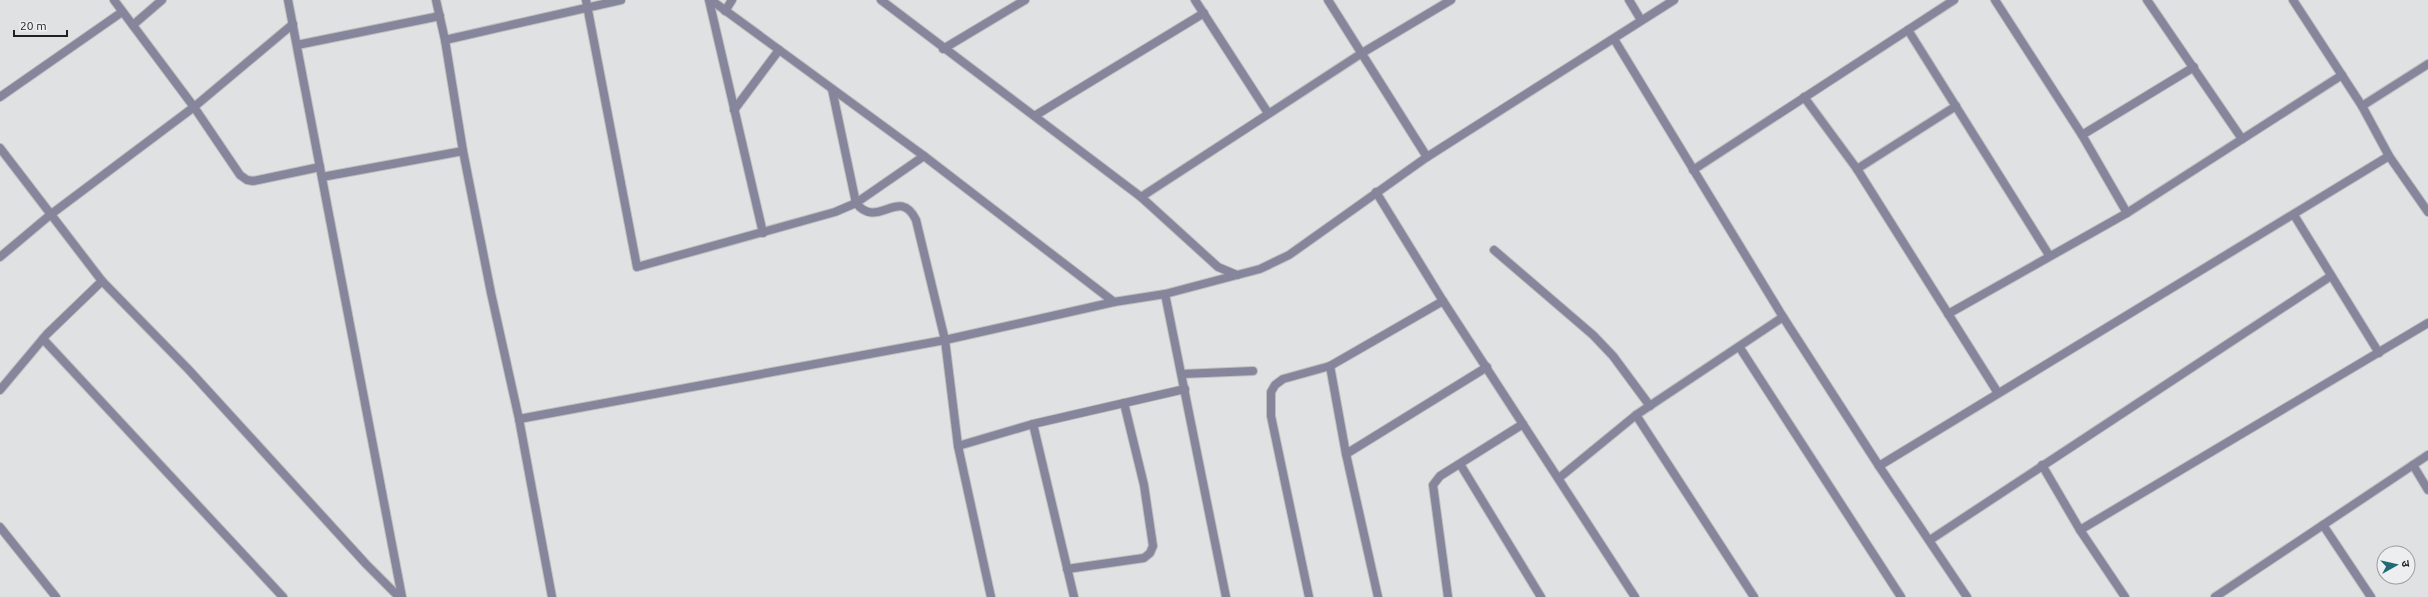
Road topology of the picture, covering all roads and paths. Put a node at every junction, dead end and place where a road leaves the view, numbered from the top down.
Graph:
1 (114, 0) edge
2 (162, 0) edge
3 (288, 0) edge
4 (436, 0) edge
5 (586, 0) edge
6 (621, 0) edge
7 (710, 0) edge
8 (732, 0) edge
9 (881, 0) edge
10 (1025, 0) edge
11 (1195, 0) edge
12 (1328, 0) edge
13 (1450, 0) edge
14 (1629, 0) edge
15 (1674, 0) edge
16 (1954, 0) edge
17 (1995, 0) edge
18 (2147, 0) edge
19 (2293, 0) edge
20 (588, 9) junction
21 (725, 11) junction
22 (122, 12) junction
23 (1204, 13) junction
24 (440, 16) junction
25 (1641, 20) junction
26 (293, 24) junction
27 (133, 25) junction
28 (1908, 30) junction
29 (445, 40) junction
30 (1614, 40) junction
31 (297, 45) junction
32 (943, 48) junction
33 (779, 50) junction
34 (1362, 53) junction
35 (2428, 64) edge
36 (2194, 67) junction
37 (2342, 76) junction
38 (832, 89) junction
39 (0, 97) edge
40 (1804, 97) junction
41 (194, 106) junction
42 (1956, 106) junction
43 (2362, 106) junction
44 (734, 110) junction
45 (1268, 113) junction
46 (1036, 115) junction
47 (2082, 135) junction
48 (2242, 139) junction
49 (0, 148) edge
50 (463, 151) junction
51 (924, 156) junction
52 (1427, 156) junction
53 (2389, 156) junction
54 (320, 167) junction
55 (1857, 169) junction
56 (1693, 170) junction
57 (322, 177) junction
58 (1376, 192) junction
59 (1141, 197) junction
60 (856, 203) junction
61 (2428, 212) edge
62 (2127, 213) junction
63 (50, 215) junction
64 (2294, 215) junction
65 (763, 233) junction
66 (1494, 250) dead end
67 (2049, 255) junction
68 (0, 257) edge
69 (1237, 275) junction
70 (2331, 276) junction
71 (102, 280) junction
72 (1165, 294) junction
73 (1443, 301) junction
74 (1114, 302) junction
75 (1948, 314) junction
76 (1783, 317) junction
77 (2428, 324) edge
78 (43, 339) junction
79 (945, 340) junction
80 (1740, 348) junction
81 (2379, 353) junction
82 (1330, 366) junction
83 (1487, 367) junction
84 (1252, 371) dead end
85 (1182, 374) junction
86 (1185, 389) junction
87 (0, 390) edge
88 (1998, 392) junction
89 (1124, 403) junction
90 (1650, 406) junction
91 (1636, 415) junction
92 (520, 419) junction
93 (1033, 424) junction
94 (1523, 424) junction
95 (958, 446) junction
96 (1346, 454) junction
97 (2428, 455) edge
98 (1460, 464) junction
99 (2042, 465) junction
100 (2413, 465) junction
101 (1879, 466) junction
102 (1559, 478) junction
103 (2428, 490) edge
104 (2323, 525) junction
105 (0, 527) edge
106 (2080, 530) junction
107 (1930, 540) junction
108 (1067, 569) junction
109 (56, 597) edge
110 (282, 597) edge
111 (401, 597) edge
112 (552, 597) edge
113 (991, 597) edge
114 (1074, 597) edge
115 (1226, 597) edge
116 (1309, 597) edge
117 (1378, 597) edge
118 (1448, 597) edge
119 (1541, 597) edge
120 (1635, 597) edge
121 (1754, 597) edge
122 (1901, 597) edge
123 (1967, 597) edge
124 (2125, 597) edge
125 (2215, 597) edge
126 (2371, 597) edge

1 - 22 street
2 - 27 street
3 - 26 street
4 - 24 street
5 - 20 street
6 - 20 street
7 - 21 street
7 - 44 street
8 - 21 street
9 - 32 street
10 - 32 street
11 - 23 street
12 - 34 street
13 - 34 street
14 - 25 street
15 - 25 street
16 - 28 street
17 - 47 street
18 - 36 street
19 - 37 street
20 - 29 street
20 - 65 street
21 - 33 street
22 - 27 street
22 - 39 street
23 - 45 street
23 - 46 street
24 - 29 street
24 - 31 street
25 - 30 street
26 - 31 street
26 - 41 street
27 - 41 street
28 - 40 street
28 - 42 street
29 - 50 street
30 - 52 street
30 - 56 street
31 - 54 street
32 - 46 street
33 - 38 street
33 - 44 street
34 - 45 street
34 - 52 street
35 - 43 street
36 - 47 street
36 - 48 street
37 - 43 street
37 - 48 street
38 - 51 street
38 - 60 street
40 - 55 street
40 - 56 street
41 - 54 street
41 - 63 street
42 - 55 street
42 - 67 street
43 - 53 street
44 - 65 street
45 - 59 street
46 - 59 street
47 - 62 street
48 - 62 street
49 - 63 street
50 - 57 street
50 - 92 street
51 - 60 street
51 - 74 street
52 - 58 street
53 - 61 street
53 - 64 street
54 - 57 street
55 - 75 street
56 - 76 street
57 - 111 street
58 - 69 street
58 - 73 street
59 - 69 street
60 - 65 street
60 - 79 street
62 - 67 street
63 - 68 street
63 - 71 street
64 - 70 street
64 - 88 street
66 - 90 street
67 - 75 street
69 - 72 street
70 - 81 street
70 - 99 street
71 - 78 street
71 - 111 street
72 - 74 street
72 - 85 street
73 - 82 street
73 - 83 street
74 - 79 street
75 - 88 street
76 - 80 street
76 - 101 street
77 - 81 street
78 - 87 street
78 - 110 street
79 - 92 street
79 - 95 street
80 - 90 street
80 - 122 street
81 - 106 street
82 - 96 street
82 - 116 street
83 - 94 street
83 - 96 street
84 - 85 street
85 - 86 street
86 - 89 street
86 - 115 street
88 - 101 street
89 - 93 street
89 - 108 street
90 - 91 street
91 - 102 street
91 - 121 street
92 - 112 street
93 - 95 street
93 - 108 street
94 - 98 street
94 - 102 street
95 - 113 street
96 - 117 street
97 - 100 street
98 - 118 street
98 - 119 street
99 - 106 street
99 - 107 street
100 - 103 street
100 - 104 street
101 - 107 street
102 - 120 street
104 - 125 street
104 - 126 street
105 - 109 street
106 - 124 street
107 - 123 street
108 - 114 street

